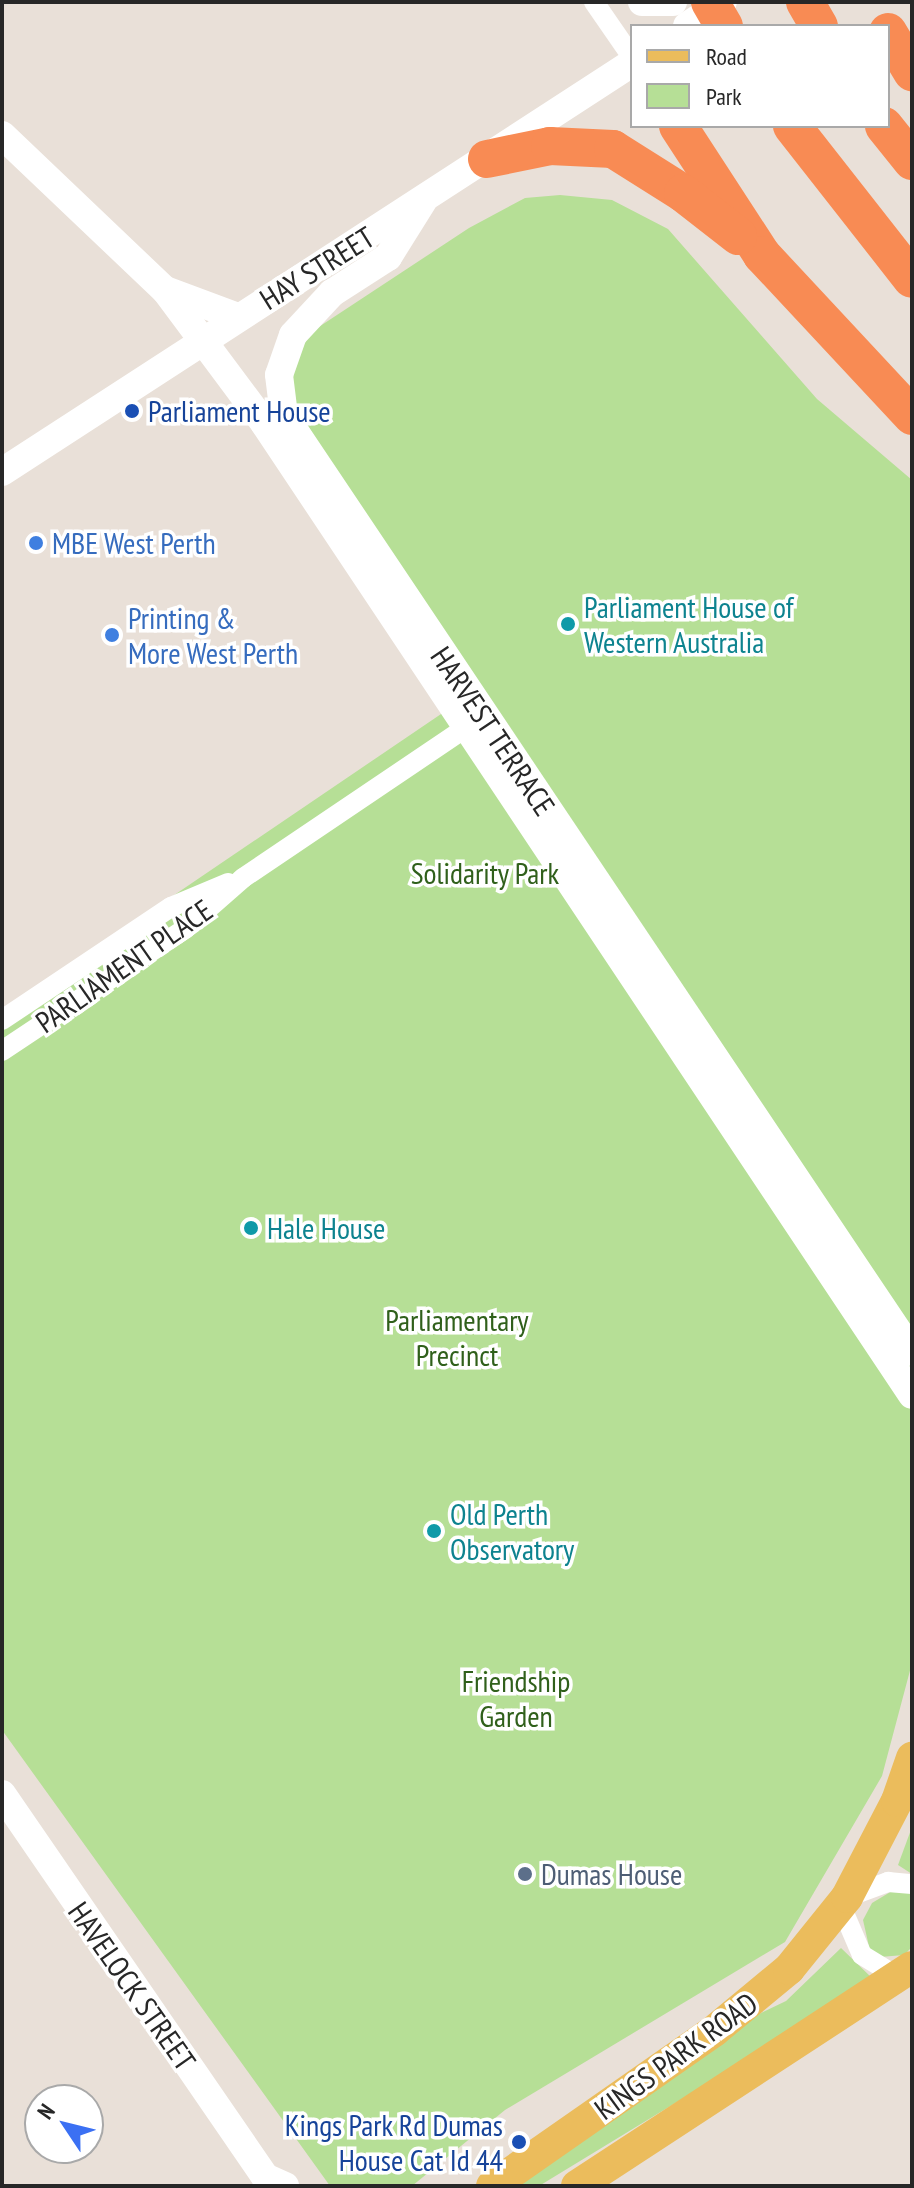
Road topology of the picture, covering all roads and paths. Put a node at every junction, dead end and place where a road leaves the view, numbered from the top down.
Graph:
1 (594, 2) edge
2 (642, 2) edge
3 (673, 2) edge
4 (710, 2) edge
5 (723, 2) edge
6 (805, 2) edge
7 (873, 2) edge
8 (667, 3) edge
9 (690, 24) edge
10 (723, 24) edge
11 (818, 24) edge
12 (884, 24) edge
13 (890, 35) edge
14 (630, 57) edge
15 (630, 61) edge
16 (912, 72) edge
17 (679, 128) edge
18 (794, 128) edge
19 (886, 128) edge
20 (2, 135) edge
21 (487, 159) junction
22 (912, 161) edge
23 (423, 201) junction
24 (762, 255) junction
25 (912, 279) edge
26 (165, 290) junction
27 (238, 317) junction
28 (204, 339) junction
29 (912, 416) edge
30 (2, 472) edge
31 (474, 722) junction
32 (243, 878) junction
33 (2, 1020) edge
34 (2, 1051) edge
35 (912, 1352) edge
36 (912, 1395) edge
37 (912, 1758) edge
38 (2, 1794) edge
39 (912, 1884) edge
40 (844, 1902) junction
41 (908, 1976) edge
42 (271, 2183) edge
43 (492, 2186) edge
44 (577, 2186) edge

1 - 14 street
2 - 8 street
3 - 8 street
4 - 10 highway
5 - 9 street
6 - 11 highway
7 - 12 highway
13 - 16 highway
15 - 21 street, HAY STREET
17 - 24 highway
18 - 25 highway
19 - 22 highway
20 - 26 street, HARVEST TERRACE
21 - 23 street, HAY STREET
21 - 24 highway
23 - 27 street, HAY STREET
23 - 31 street, HARVEST TERRACE
24 - 29 highway
26 - 27 street, HARVEST TERRACE
26 - 28 street, HARVEST TERRACE
27 - 28 street, HAY STREET
28 - 30 street, HAY STREET
28 - 31 street, HARVEST TERRACE
31 - 32 street, PARLIAMENT PLACE
31 - 35 street, HARVEST TERRACE
31 - 36 street, HARVEST TERRACE
32 - 33 street, PARLIAMENT PLACE
32 - 34 street, PARLIAMENT PLACE
37 - 40 main road, KINGS PARK ROAD
38 - 42 street, HAVELOCK STREET
39 - 40 street
40 - 41 street
40 - 43 main road, KINGS PARK ROAD
41 - 44 main road, KINGS PARK ROAD

